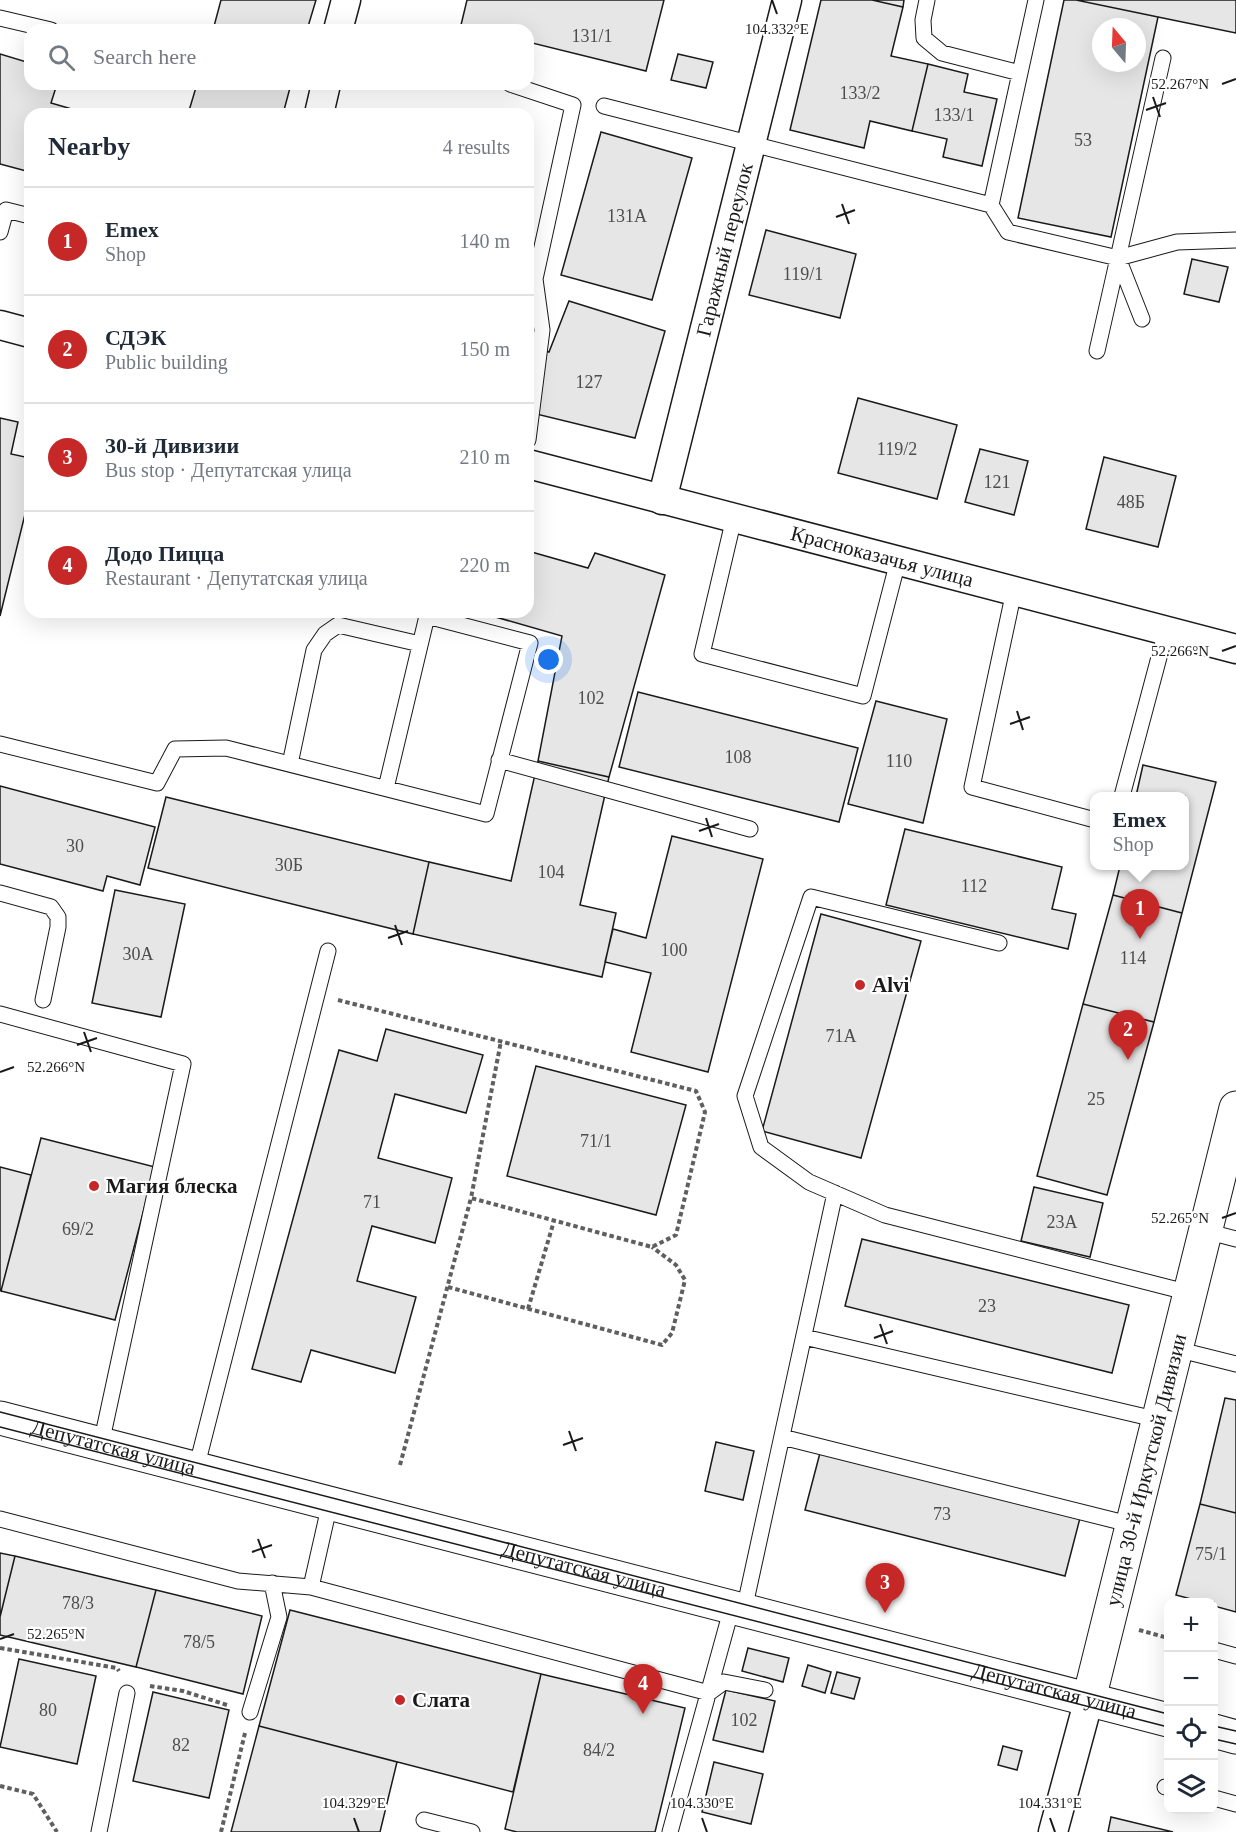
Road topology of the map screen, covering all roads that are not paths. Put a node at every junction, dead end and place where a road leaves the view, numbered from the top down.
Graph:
1 (346, 0) edge
2 (787, 0) edge
3 (927, 0) edge
4 (1035, 0) edge
5 (0, 18) edge
6 (26, 24) edge
7 (342, 24) edge
8 (1163, 58) dead end
9 (1020, 73) junction
10 (325, 90) edge
11 (528, 90) edge
12 (604, 106) dead end
13 (320, 108) edge
14 (751, 142) junction
15 (991, 205) junction
16 (24, 214) edge
17 (0, 232) edge
18 (1236, 240) edge
19 (1118, 258) junction
20 (534, 270) edge
21 (534, 288) edge
22 (1142, 319) dead end
23 (0, 326) edge
24 (24, 332) edge
25 (1097, 351) dead end
26 (534, 393) edge
27 (534, 466) edge
28 (662, 500) junction
29 (734, 518) junction
30 (898, 561) junction
31 (1014, 591) junction
32 (426, 618) edge
33 (441, 618) edge
34 (1166, 631) junction
35 (420, 644) junction
36 (1236, 649) edge
37 (0, 744) edge
38 (499, 760) junction
39 (290, 764) junction
40 (386, 788) junction
41 (1123, 792) edge
42 (1090, 819) edge
43 (750, 829) dead end
44 (0, 893) edge
45 (999, 943) dead end
46 (328, 951) dead end
47 (42, 1000) dead end
48 (0, 1014) edge
49 (1236, 1107) edge
50 (835, 1193) junction
51 (1221, 1235) edge
52 (1190, 1293) junction
53 (804, 1337) junction
54 (1176, 1349) junction
55 (1236, 1364) edge
56 (0, 1418) edge
57 (1159, 1420) junction
58 (782, 1437) junction
59 (101, 1444) junction
60 (196, 1469) junction
61 (330, 1503) junction
62 (0, 1519) edge
63 (1133, 1525) junction
64 (272, 1583) junction
65 (311, 1587) junction
66 (738, 1609) junction
67 (1218, 1651) edge
68 (1236, 1656) edge
69 (765, 1690) dead end
70 (709, 1693) junction
71 (127, 1694) dead end
72 (1089, 1699) junction
73 (250, 1712) road end
74 (1164, 1719) edge
75 (1218, 1732) edge
76 (1236, 1737) edge
77 (1218, 1799) edge
78 (1236, 1804) edge
79 (424, 1820) dead end
80 (99, 1832) edge
81 (472, 1832) edge
82 (670, 1832) edge
83 (1053, 1832) edge

1 - 7 street
2 - 14 street, Гаражный переулок
3 - 9 lane
4 - 9 lane
5 - 6 lane
8 - 19 lane
9 - 15 lane
10 - 13 street
11 - 20 lane
12 - 14 lane
14 - 15 lane
14 - 28 street, Гаражный переулок
15 - 19 lane
16 - 17 lane
18 - 19 lane
19 - 22 lane
19 - 25 lane
21 - 26 lane
23 - 24 street
27 - 28 street, Красноказачья улица
28 - 29 street, Красноказачья улица
29 - 30 street, Красноказачья улица
29 - 30 lane
30 - 31 street, Красноказачья улица
31 - 34 street, Красноказачья улица
31 - 42 lane
32 - 35 lane
33 - 38 lane
34 - 36 street, Красноказачья улица
34 - 41 lane
35 - 39 lane
35 - 40 lane
37 - 39 lane
38 - 40 lane
38 - 43 lane
39 - 40 lane
44 - 47 lane
45 - 50 lane
46 - 60 lane
48 - 59 lane
49 - 51 main road, улица 30-й Иркутской Дивизии
50 - 52 lane
50 - 53 lane
51 - 52 main road, улица 30-й Иркутской Дивизии
52 - 54 main road, улица 30-й Иркутской Дивизии
53 - 57 lane
53 - 58 lane
54 - 55 lane
54 - 57 main road, улица 30-й Иркутской Дивизии
56 - 59 main road, Депутатская улица
57 - 63 main road, улица 30-й Иркутской Дивизии
58 - 63 lane
58 - 66 lane
59 - 60 main road, Депутатская улица
60 - 61 main road, Депутатская улица
61 - 65 lane
61 - 66 main road, Депутатская улица
62 - 64 lane
63 - 72 main road, улица 30-й Иркутской Дивизии
64 - 65 lane
64 - 73 lane
65 - 70 lane
66 - 70 lane
66 - 72 main road, Депутатская улица
67 - 68 lane
69 - 70 lane
70 - 82 lane
71 - 80 lane
72 - 74 main road, Депутатская улица
72 - 83 street, улица 30-й Иркутской Дивизии
75 - 76 main road
77 - 78 lane
79 - 81 lane

